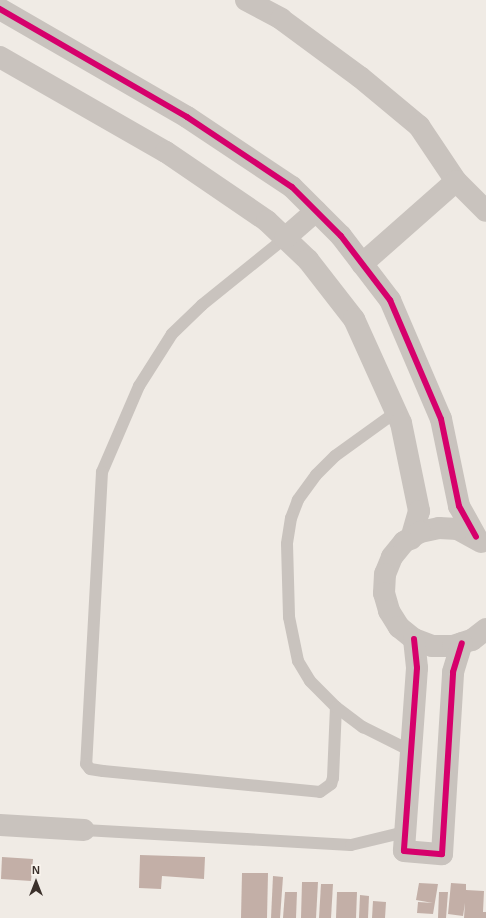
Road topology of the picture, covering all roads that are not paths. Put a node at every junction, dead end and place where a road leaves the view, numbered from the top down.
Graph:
1 (246, 0) edge
2 (0, 9) edge
3 (0, 57) edge
4 (456, 182) junction
5 (316, 211) junction
6 (486, 211) edge
7 (285, 238) junction
8 (362, 264) junction
9 (396, 412) junction
10 (410, 539) junction
11 (481, 542) edge
12 (486, 629) edge
13 (414, 639) junction
14 (462, 643) junction
15 (336, 707) junction
16 (411, 751) junction
17 (0, 825) edge
18 (84, 830) joint
19 (405, 832) junction

1 - 4 street
2 - 5 street
3 - 7 street
4 - 6 street
4 - 8 street
5 - 7 street
5 - 8 street
7 - 9 street
7 - 15 lane
8 - 11 street
9 - 10 street
9 - 15 lane
10 - 11 street
10 - 13 street
12 - 14 street
13 - 14 street
13 - 16 street
14 - 19 street
15 - 16 lane
16 - 19 street
17 - 18 street
18 - 19 lane

